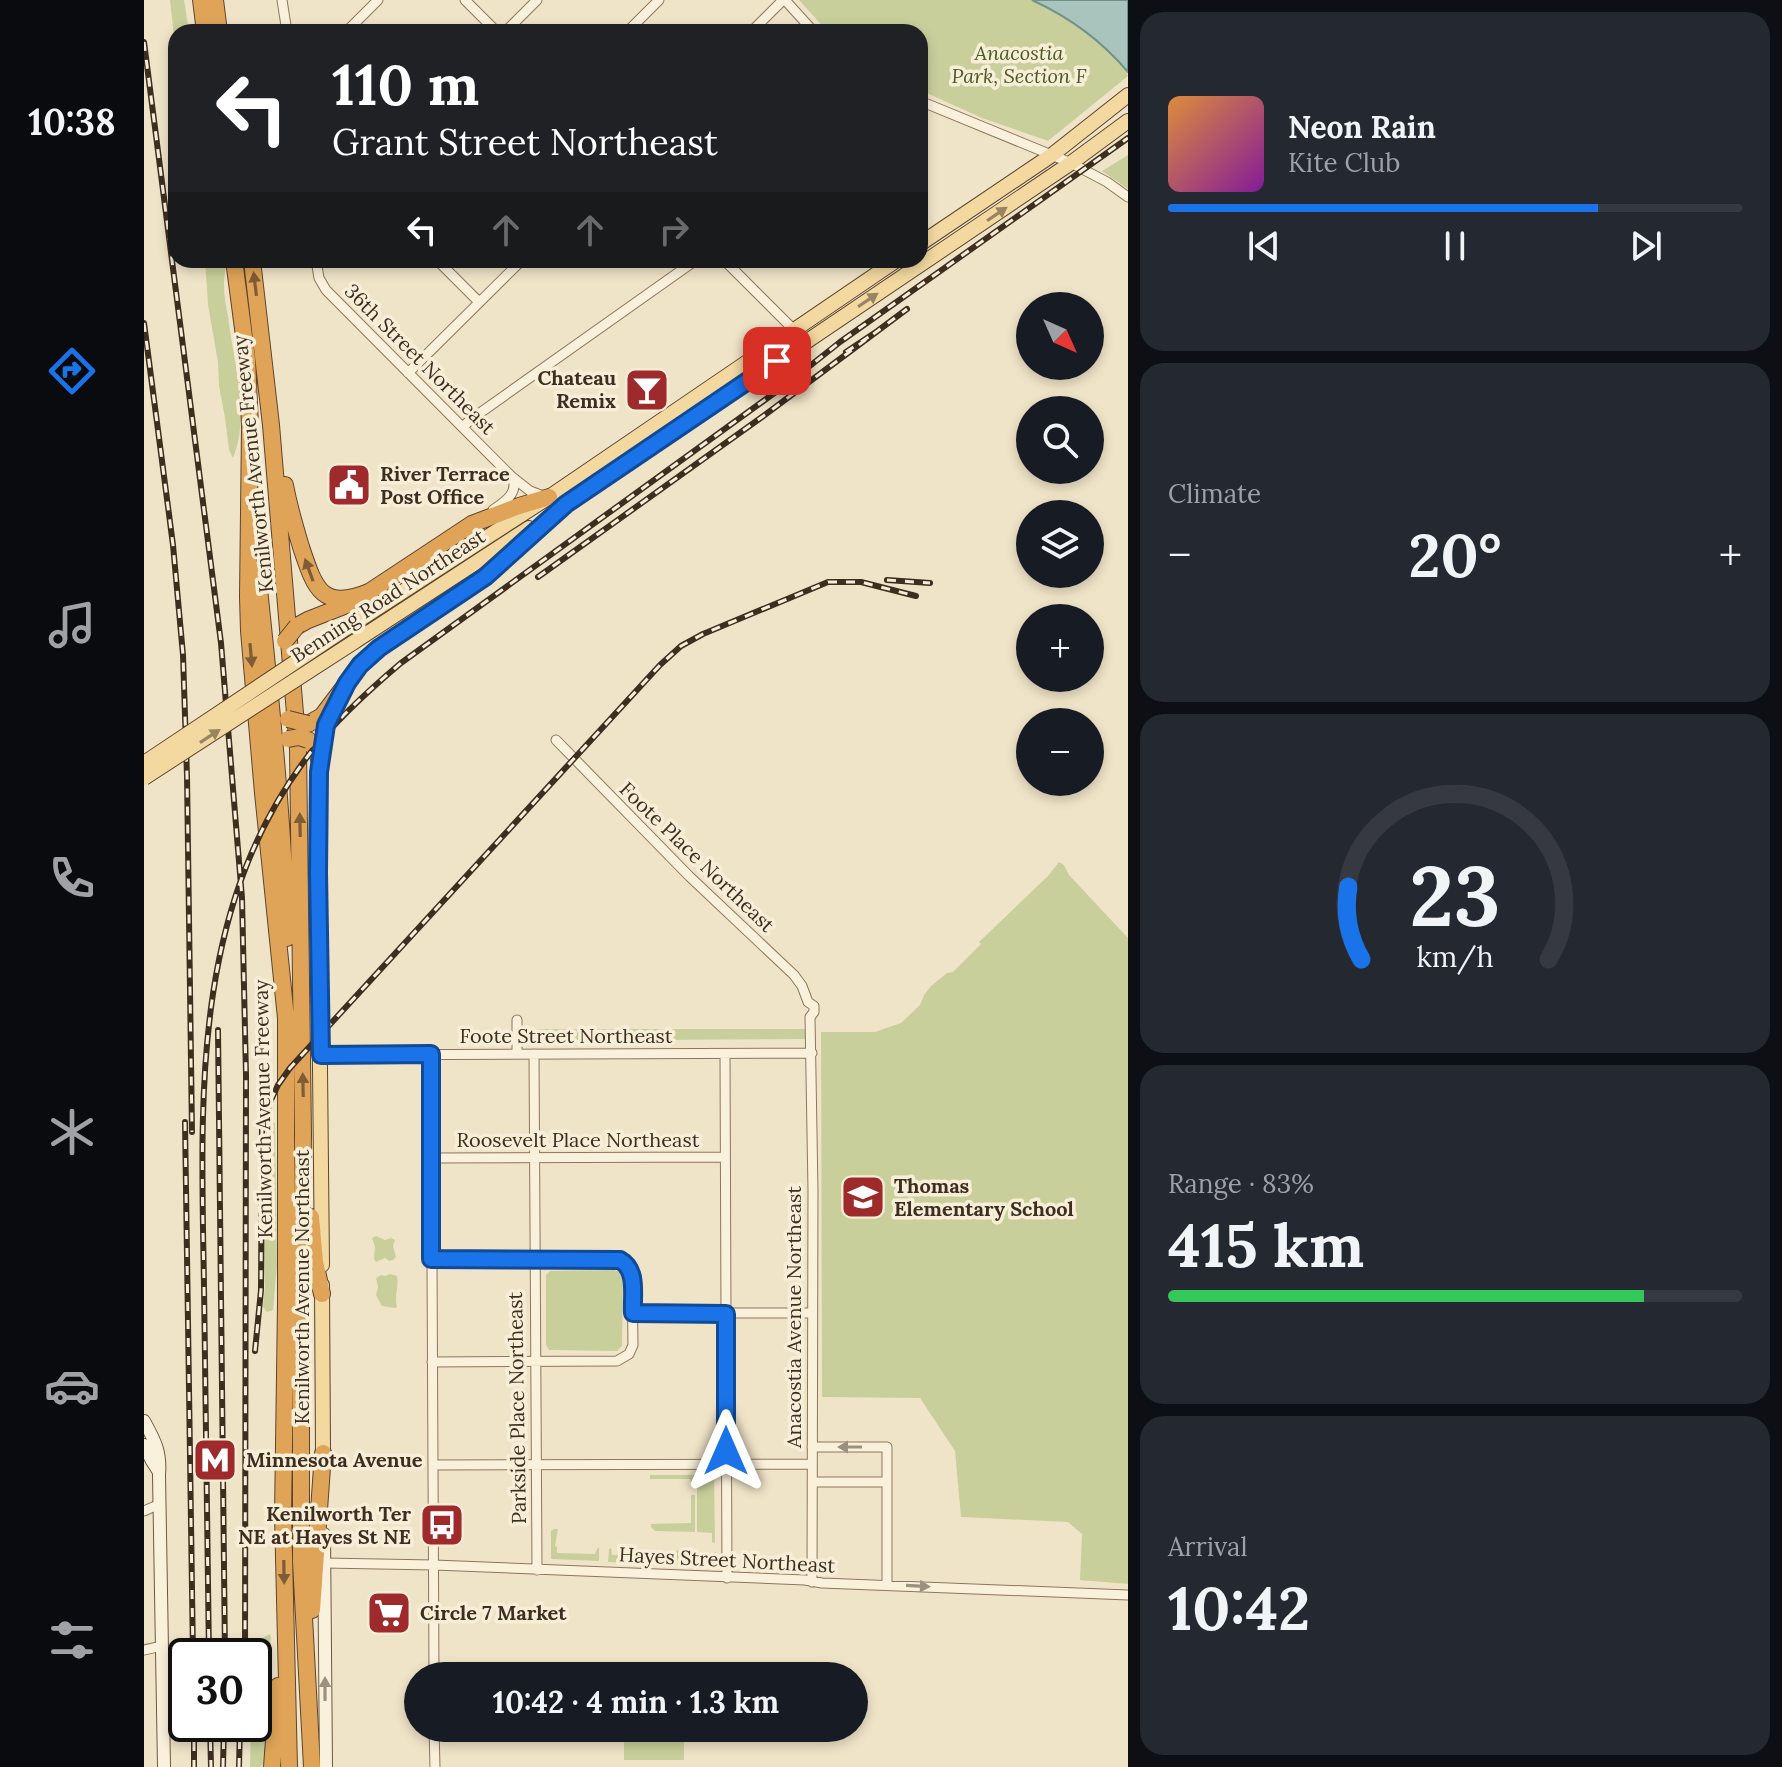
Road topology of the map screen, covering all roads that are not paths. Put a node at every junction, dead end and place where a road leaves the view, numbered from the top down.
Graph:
1 (201, 0) edge
2 (215, 0) edge
3 (282, 0) edge
4 (378, 0) edge
5 (465, 0) edge
6 (537, 0) edge
7 (659, 0) edge
8 (784, 0) edge
9 (204, 24) edge
10 (218, 24) edge
11 (286, 24) edge
12 (354, 24) edge
13 (489, 24) edge
14 (513, 24) edge
15 (635, 24) edge
16 (759, 24) edge
17 (806, 24) edge
18 (1128, 95) edge
19 (928, 104) edge
20 (1128, 121) edge
21 (1052, 155) junction
22 (1071, 163) junction
23 (1128, 197) edge
24 (928, 239) edge
25 (928, 259) edge
26 (235, 268) edge
27 (253, 268) edge
28 (317, 268) edge
29 (445, 268) edge
30 (514, 268) edge
31 (685, 268) edge
32 (732, 268) edge
33 (885, 268) edge
34 (915, 268) edge
35 (479, 302) junction
36 (794, 330) junction
37 (804, 343) junction
38 (264, 365) junction
39 (408, 373) junction
40 (463, 427) junction
41 (511, 476) junction
42 (249, 493) junction
43 (549, 497) junction
44 (566, 504) junction
45 (472, 524) junction
46 (371, 591) junction
47 (347, 683) junction
48 (270, 693) junction
49 (308, 732) junction
50 (556, 740) dead end
51 (275, 754) junction
52 (320, 762) junction
53 (144, 763) edge
54 (144, 778) edge
55 (286, 1018) junction
56 (517, 1020) dead end
57 (812, 1053) junction
58 (431, 1054) junction
59 (517, 1054) junction
60 (534, 1054) junction
61 (725, 1054) junction
62 (321, 1055) junction
63 (303, 1134) junction
64 (534, 1157) junction
65 (725, 1157) junction
66 (431, 1158) junction
67 (431, 1259) junction
68 (534, 1259) junction
69 (322, 1294) junction
70 (633, 1313) junction
71 (812, 1313) junction
72 (726, 1314) junction
73 (432, 1362) junction
74 (535, 1362) junction
75 (144, 1421) edge
76 (144, 1445) edge
77 (812, 1447) junction
78 (323, 1453) junction
79 (536, 1464) junction
80 (726, 1464) junction
81 (812, 1464) junction
82 (434, 1465) junction
83 (159, 1472) junction
84 (813, 1482) junction
85 (887, 1482) junction
86 (160, 1504) junction
87 (144, 1511) edge
88 (324, 1563) junction
89 (434, 1565) junction
90 (537, 1570) junction
91 (727, 1578) junction
92 (812, 1582) junction
93 (887, 1585) junction
94 (1128, 1595) edge
95 (284, 1612) junction
96 (162, 1646) junction
97 (144, 1650) edge
98 (434, 1662) edge
99 (306, 1667) junction
100 (434, 1742) edge
101 (164, 1767) edge
102 (272, 1767) edge
103 (289, 1767) edge
104 (312, 1767) edge
105 (326, 1767) edge
106 (435, 1767) edge

1 - 9 highway
2 - 10 highway
3 - 11 street
4 - 12 street
5 - 13 street
6 - 14 street
7 - 15 street
8 - 16 street
8 - 17 street
18 - 21 main road
19 - 21 street
20 - 22 main road, Benning Road Northeast
21 - 22 street
21 - 24 main road
22 - 23 street
25 -> 22 main road, Benning Road Northeast
26 - 42 highway, Kenilworth Avenue Freeway
38 -> 27 highway, Kenilworth Avenue Freeway
28 - 39 street, 36th Street Northeast
29 - 35 street
30 - 35 street
31 - 40 street
32 - 36 street
33 - 36 main road, Benning Road Northeast
37 -> 34 main road, Benning Road Northeast
35 - 39 street
36 - 37 street
36 - 43 main road, Benning Road Northeast
37 - 44 main road, Benning Road Northeast
46 -> 38 highway
63 -> 38 highway, Kenilworth Avenue Freeway
39 - 40 street, 36th Street Northeast
40 - 41 street, 36th Street Northeast
41 - 43 street, 36th Street Northeast
41 - 45 street
42 - 48 highway
42 -> 55 highway, Kenilworth Avenue Freeway
43 - 45 highway
43 - 53 main road, Benning Road Northeast, bridge
44 - 47 main road, Kenilworth Avenue Northeast
54 -> 44 main road, Benning Road Northeast, bridge
45 - 46 highway
46 - 48 highway, bridge
47 - 49 highway
47 - 52 main road, Kenilworth Avenue Northeast
48 - 49 highway, bridge
48 - 51 highway
49 - 51 highway, bridge
49 - 52 highway
50 - 57 street, Foote Place Northeast
51 - 55 highway
52 - 62 main road, Kenilworth Avenue Northeast
55 -> 95 highway, Kenilworth Avenue Freeway
56 - 59 street
57 - 61 street, Foote Street Northeast
57 - 71 street, Anacostia Avenue Northeast
58 - 59 street, Foote Street Northeast
58 - 62 street, Foote Street Northeast
58 - 66 street
59 - 60 street, Foote Street Northeast
60 - 61 street, Foote Street Northeast
60 - 64 street, Parkside Place Northeast
61 - 65 street
62 - 69 main road, Kenilworth Avenue Northeast
63 - 69 highway
63 - 99 highway, Kenilworth Avenue Freeway
64 - 65 street, Roosevelt Place Northeast
64 - 66 street, Roosevelt Place Northeast
64 - 68 street, Parkside Place Northeast
65 - 72 street
66 - 67 street
67 - 68 street
67 - 73 street
68 - 70 street
68 - 74 street, Parkside Place Northeast
69 - 78 main road, Kenilworth Avenue Northeast
70 - 72 street
70 - 74 street
71 - 72 street
71 - 77 street, Anacostia Avenue Northeast
72 - 80 street
73 - 74 street
73 - 82 street
74 - 79 street, Parkside Place Northeast
75 - 83 main road
76 - 83 main road
77 - 81 street, Anacostia Avenue Northeast
85 -> 77 street
78 - 88 main road, Kenilworth Avenue Northeast
78 - 99 highway
79 - 80 street
79 - 82 street
79 - 90 street, Parkside Place Northeast
80 - 81 street
80 - 91 street
81 - 84 street, Anacostia Avenue Northeast
82 - 89 street
83 - 86 main road
84 - 85 street
84 - 92 street, Anacostia Avenue Northeast
85 - 93 street
86 - 87 street
86 - 96 main road
88 - 89 street, Hayes Street Northeast
105 -> 88 main road, Kenilworth Avenue Northeast
89 - 90 street, Hayes Street Northeast
89 - 98 street
90 - 91 street, Hayes Street Northeast
91 - 92 street, Hayes Street Northeast
92 - 93 street, Hayes Street Northeast
93 -> 94 street, Hayes Street Northeast
95 - 102 highway
95 - 103 highway, Kenilworth Avenue Freeway
96 - 97 street
96 - 101 main road
99 - 104 highway, Kenilworth Avenue Freeway
100 - 106 street

